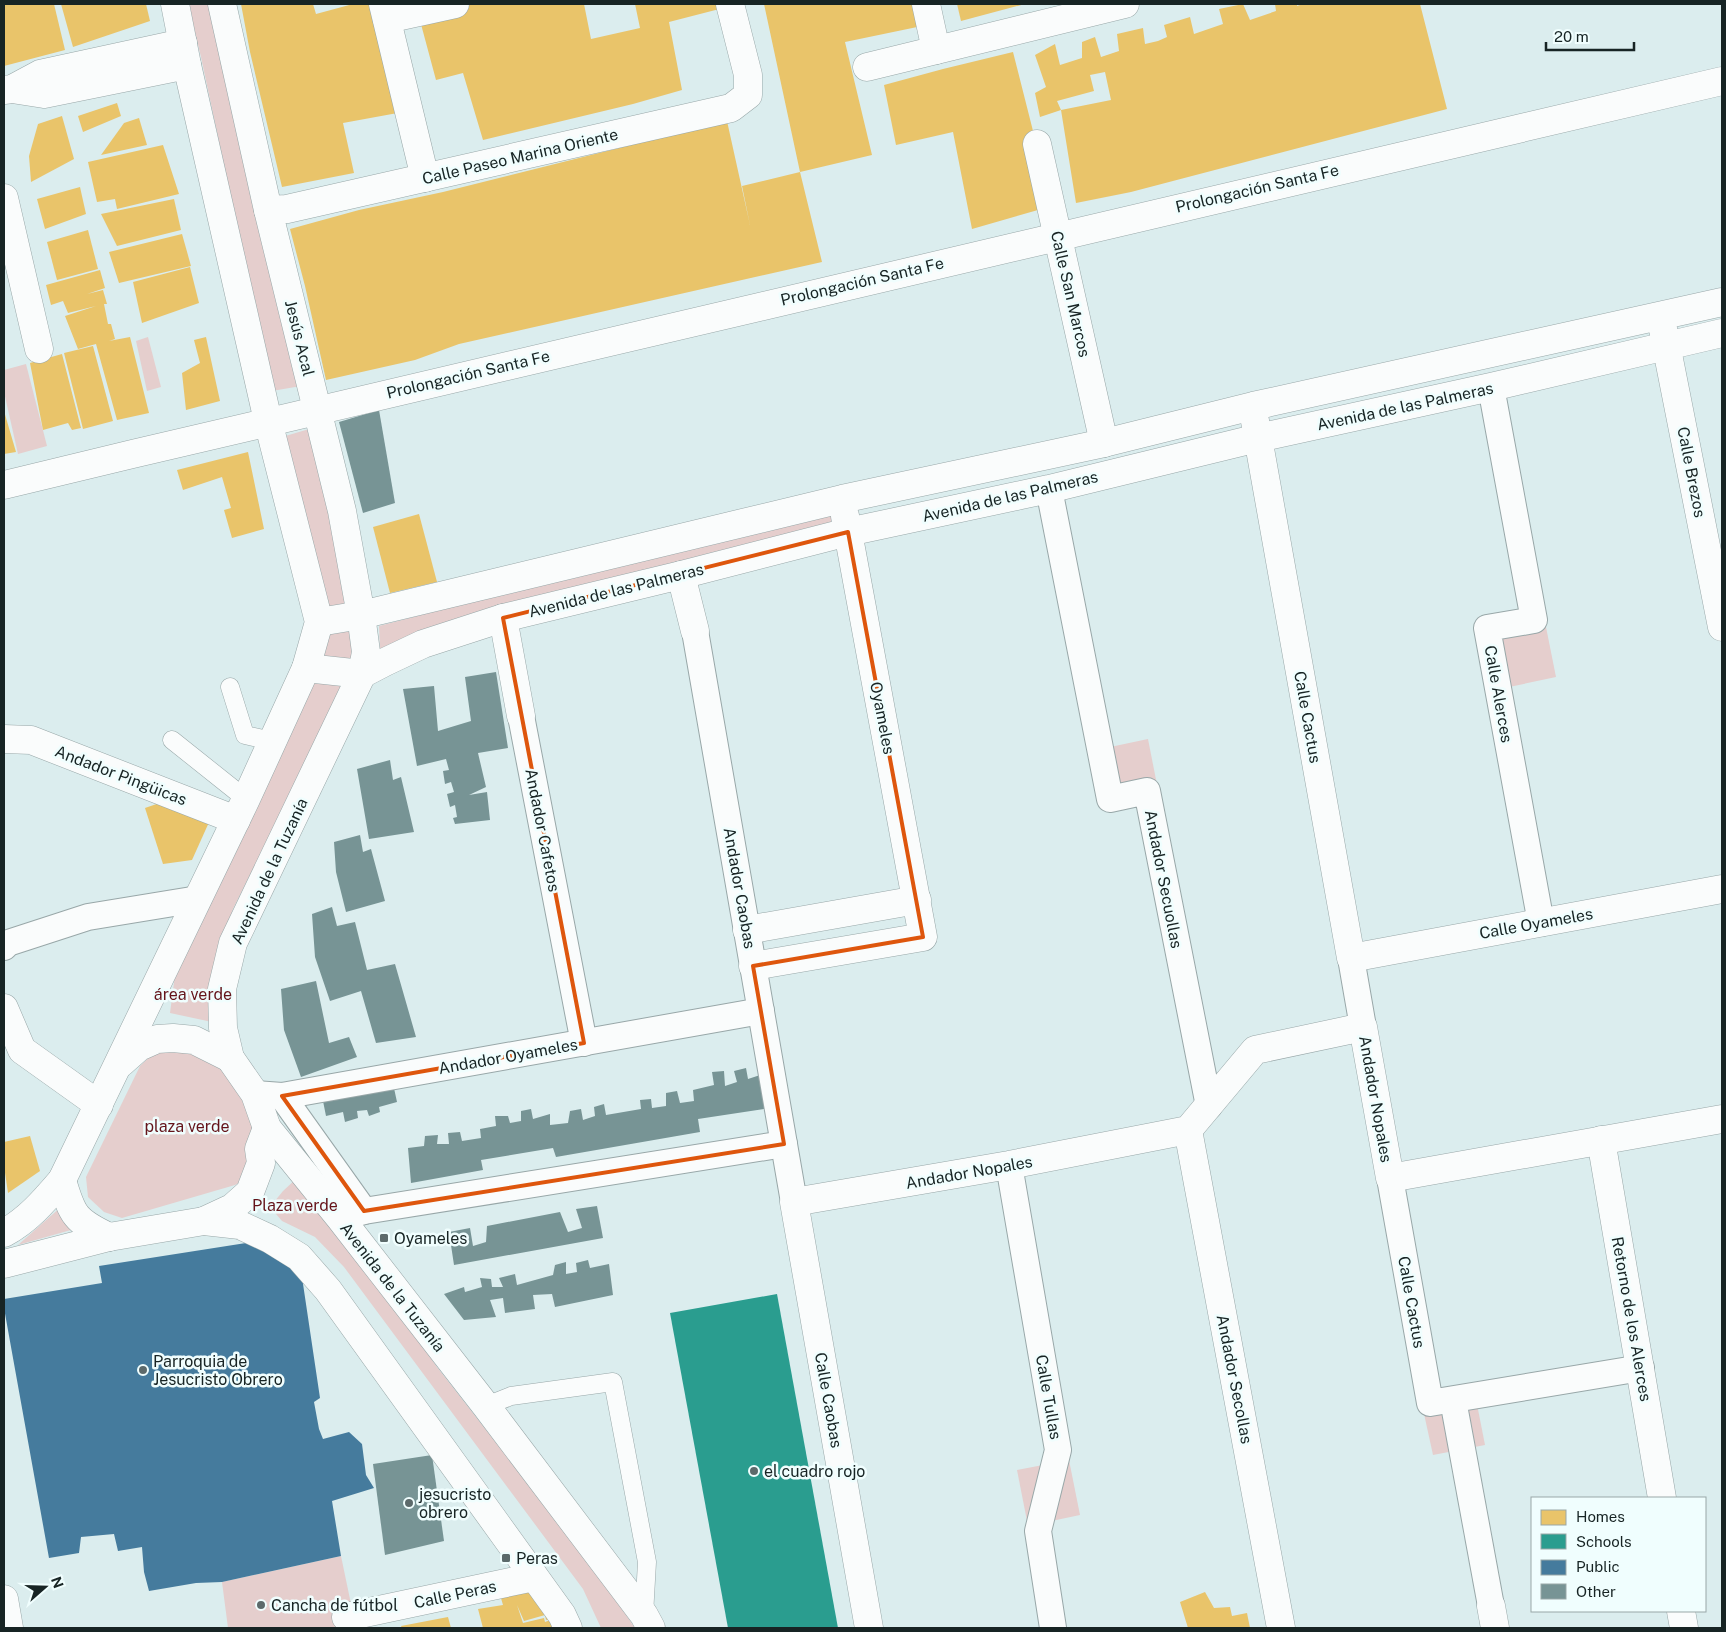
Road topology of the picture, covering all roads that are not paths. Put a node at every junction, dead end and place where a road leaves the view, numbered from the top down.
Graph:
1 (175, 4) edge
2 (222, 4) edge
3 (454, 4) edge
4 (730, 4) edge
5 (926, 4) edge
6 (1125, 4) edge
7 (385, 12) edge
8 (936, 50) junction
9 (185, 54) junction
10 (867, 67) dead end
11 (1722, 81) edge
12 (8, 89) edge
13 (1037, 144) dead end
14 (424, 178) junction
15 (4, 198) edge
16 (268, 210) junction
17 (1057, 234) junction
18 (1722, 302) edge
19 (1660, 317) junction
20 (1722, 333) edge
21 (1666, 346) junction
22 (39, 349) dead end
23 (1491, 387) junction
24 (1252, 406) junction
25 (318, 408) junction
26 (268, 421) junction
27 (1258, 438) junction
28 (1104, 443) junction
29 (4, 485) edge
30 (1049, 489) junction
31 (842, 499) junction
32 (848, 532) junction
33 (681, 575) junction
34 (361, 615) junction
35 (503, 618) junction
36 (319, 622) junction
37 (1722, 627) edge
38 (695, 631) joint
39 (306, 668) junction
40 (362, 674) junction
41 (230, 687) dead end
42 (521, 716) joint
43 (4, 739) edge
44 (172, 740) dead end
45 (272, 741) junction
46 (241, 809) junction
47 (1722, 889) edge
48 (198, 899) junction
49 (917, 900) junction
50 (1541, 922) junction
51 (747, 930) junction
52 (4, 947) edge
53 (1351, 958) junction
54 (754, 966) junction
55 (4, 1008) edge
56 (761, 1011) junction
57 (1363, 1027) junction
58 (584, 1042) junction
59 (230, 1058) junction
60 (119, 1064) junction
61 (255, 1094) junction
62 (282, 1096) junction
63 (98, 1105) junction
64 (1209, 1106) junction
65 (1722, 1118) edge
66 (267, 1128) junction
67 (1188, 1130) junction
68 (1601, 1140) junction
69 (784, 1144) junction
70 (1009, 1165) junction
71 (1390, 1178) junction
72 (62, 1180) junction
73 (794, 1202) junction
74 (352, 1215) junction
75 (204, 1221) junction
76 (4, 1233) edge
77 (109, 1237) junction
78 (4, 1264) edge
79 (1641, 1368) junction
80 (1454, 1400) junction
81 (486, 1406) junction
82 (1662, 1497) edge
83 (534, 1576) junction
84 (4, 1599) edge
85 (1681, 1612) edge
86 (346, 1617) dead end
87 (1493, 1617) edge
88 (648, 1622) edge
89 (9, 1628) edge
90 (568, 1628) edge
91 (868, 1628) edge
92 (1053, 1628) edge
93 (1281, 1628) edge
94 (1684, 1628) edge

1 - 9 street
2 - 16 street, Jesús Acal
3 - 7 street
4 - 14 street, Calle Paseo Marina Oriente
5 - 8 street
6 - 8 street
7 - 14 street
8 - 10 street
9 - 12 street
9 - 26 street
11 - 17 street, Prolongación Santa Fe
13 - 17 street, Calle San Marcos
14 - 16 street, Calle Paseo Marina Oriente
15 - 22 street
16 - 25 street, Jesús Acal
17 - 25 street, Prolongación Santa Fe
17 - 28 street, Calle San Marcos
18 - 19 street, Avenida de las Palmeras
19 - 21 street, Calle Brezos
19 - 24 street, Avenida de las Palmeras
20 - 21 street, Avenida de las Palmeras
21 - 23 street, Avenida de las Palmeras
21 - 37 street, Calle Brezos
23 - 27 street, Avenida de las Palmeras
23 - 50 street, Calle Alerces
24 - 27 street, Calle Cactus
24 - 28 street, Avenida de las Palmeras
25 - 26 street, Prolongación Santa Fe
25 - 34 street, Jesús Acal
26 - 29 street, Prolongación Santa Fe
26 - 36 street
27 - 30 street, Avenida de las Palmeras
27 - 53 street, Calle Cactus
28 - 31 street, Avenida de las Palmeras
30 - 32 street, Avenida de las Palmeras
30 - 64 street, Andador Secuollas
31 - 32 street, Oyameles
31 - 34 street, Avenida de las Palmeras
32 - 33 street, Avenida de las Palmeras
32 - 49 street, Oyameles
33 - 35 street, Avenida de las Palmeras
33 - 38 street, Andador Caobas
34 - 36 street, Avenida de las Palmeras
34 - 40 street, Jesús Acal
35 - 40 street, Avenida de las Palmeras
35 - 42 street, Andador Cafetos
36 - 39 street
38 - 51 street, Andador Caobas
39 - 40 street
39 - 45 street
40 - 59 street, Avenida de la Tuzanía
41 - 45 lane
42 - 58 street, Andador Cafetos
43 - 46 street, Andador Pingüicas
44 - 46 lane
45 - 46 street
46 - 48 street
47 - 50 street, Calle Oyameles
48 - 52 street
48 - 60 street
49 - 51 street
49 - 54 street, Oyameles
50 - 53 street, Calle Oyameles
51 - 54 street, Andador Caobas
53 - 57 street, Calle Cactus
54 - 56 street, Andador Caobas
55 - 63 street
56 - 58 street, Andador Oyameles
56 - 69 street, Andador Caobas
57 - 64 street, Andador Nopales
57 - 71 street, Andador Nopales
58 - 62 street, Andador Oyameles
59 - 60 street
59 - 61 street, Avenida de la Tuzanía
60 - 63 street
61 - 62 street, Andador Oyameles
61 - 66 street, Avenida de la Tuzanía
62 - 74 street
63 - 72 street
64 - 67 street, Andador Nopales
65 - 68 street, Andador Nopales
66 - 74 street, Avenida de la Tuzanía
66 - 75 street
67 - 70 street, Andador Nopales
67 - 93 street, Andador Secollas
68 - 71 street, Andador Nopales
68 - 79 street, Retorno de los Alerces
69 - 73 street, Andador Caobas
69 - 74 street
70 - 73 street, Andador Nopales
70 - 92 street, Calle Tullas
71 - 80 street, Calle Cactus
72 - 76 street
72 - 77 street
73 - 91 street, Calle Caobas
74 - 81 street, Avenida de la Tuzanía
75 - 77 street
75 - 83 street
77 - 78 street
79 - 80 street, Calle Cactus
79 - 82 street, Retorno de los Alerces
80 - 87 street
81 - 88 street, Avenida de la Tuzanía
81 - 88 lane
83 - 86 street, Calle Peras
83 - 90 street
84 - 89 street
85 - 94 street

